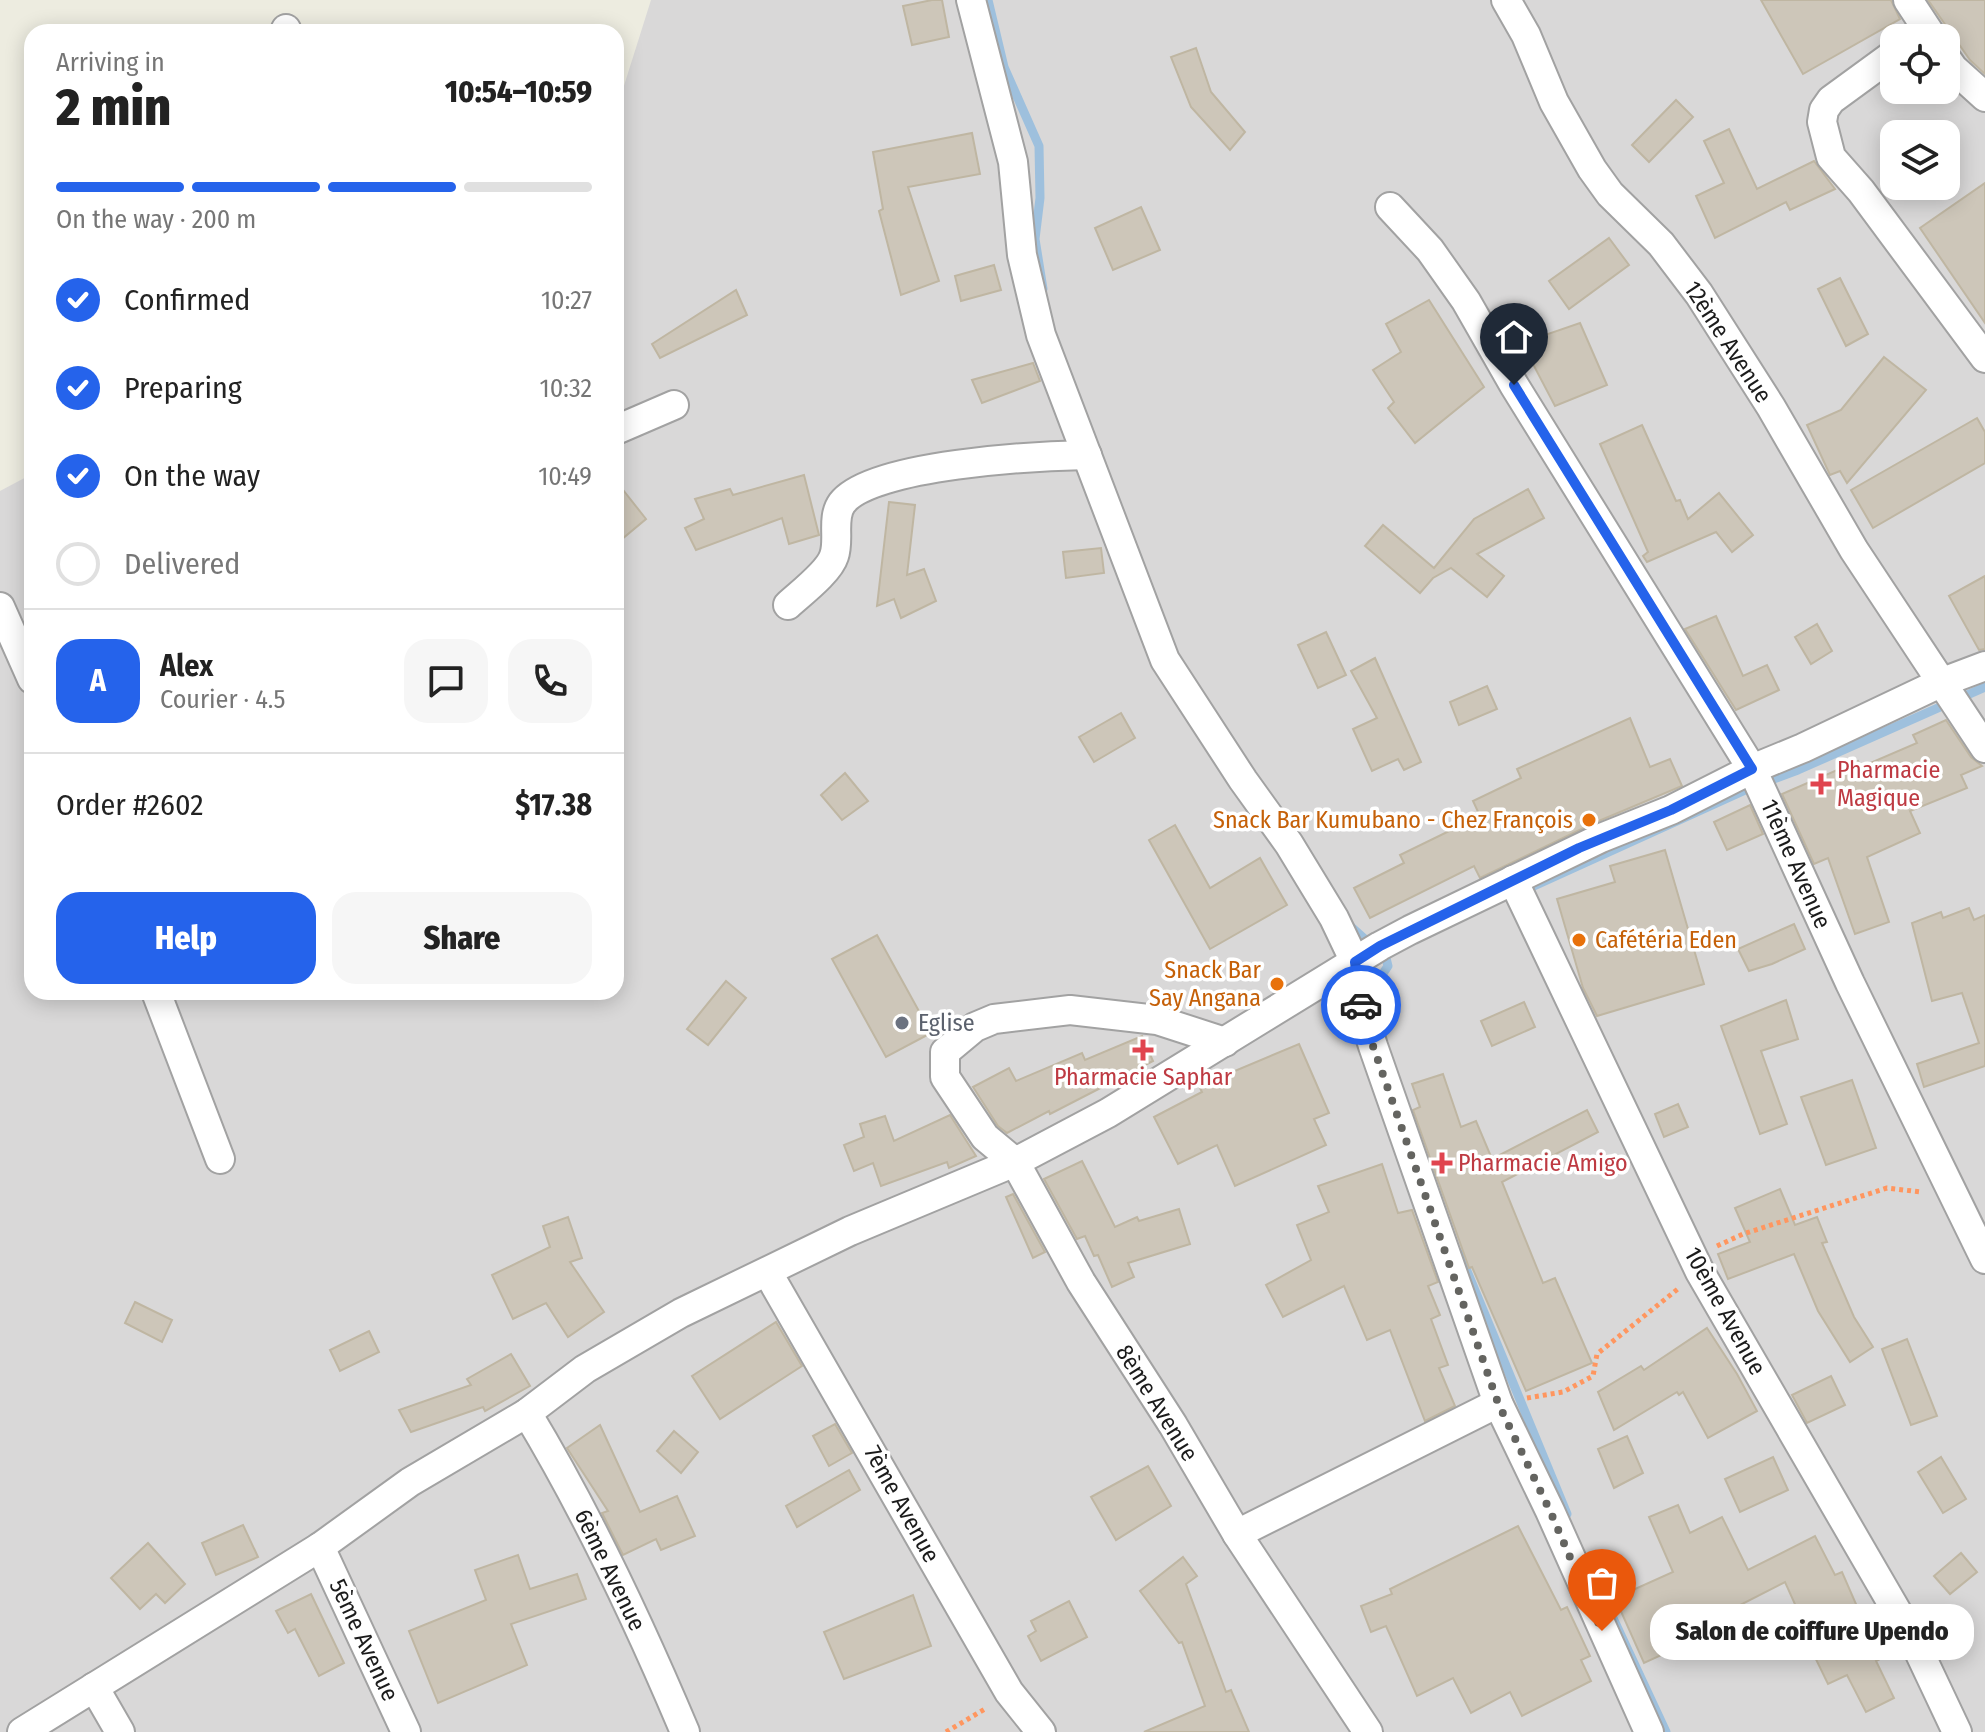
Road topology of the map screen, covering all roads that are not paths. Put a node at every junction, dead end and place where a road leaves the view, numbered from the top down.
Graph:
1 (971, 0) edge
2 (1506, 0) edge
3 (1908, 0) edge
4 (1920, 24) edge
5 (1880, 64) edge
6 (1960, 74) edge
7 (1985, 97) edge
8 (1390, 207) dead end
9 (1985, 358) edge
10 (674, 405) dead end
11 (624, 427) edge
12 (1087, 455) junction
13 (788, 605) dead end
14 (0, 607) edge
15 (24, 658) edge
16 (1985, 666) edge
17 (1949, 695) junction
18 (1985, 748) edge
19 (1759, 783) junction
20 (1518, 890) junction
21 (1369, 953) junction
22 (159, 1000) edge
23 (1225, 1042) junction
24 (220, 1159) dead end
25 (1015, 1162) junction
26 (1985, 1259) edge
27 (768, 1273) junction
28 (1498, 1403) junction
29 (527, 1413) junction
30 (1237, 1534) junction
31 (320, 1547) junction
32 (94, 1687) junction
33 (22, 1732) edge
34 (120, 1732) edge
35 (406, 1732) edge
36 (685, 1732) edge
37 (1041, 1732) edge
38 (1368, 1732) edge
39 (1649, 1732) edge
40 (1957, 1732) edge

1 - 12 street
2 - 17 street, 12ème Avenue
3 - 4 street
5 - 9 street
6 - 7 street
8 - 19 street, 11ème Avenue
10 - 11 street
12 - 13 street
12 - 21 street
14 - 15 street
16 - 17 street
17 - 18 street, 12ème Avenue
17 - 19 street
19 - 20 street
19 - 26 street, 11ème Avenue
20 - 21 street
20 - 40 street, 10ème Avenue
21 - 23 street
21 - 28 street
22 - 24 street
23 - 25 street
23 - 25 street, 8ème Avenue
25 - 27 street
25 - 30 street, 8ème Avenue
27 - 29 street
27 - 37 street, 7ème Avenue
28 - 30 street
28 - 39 street
29 - 31 street
29 - 36 street, 6ème Avenue
30 - 38 street, 8ème Avenue
31 - 32 street
31 - 35 street, 5ème Avenue
32 - 33 street
32 - 34 street

